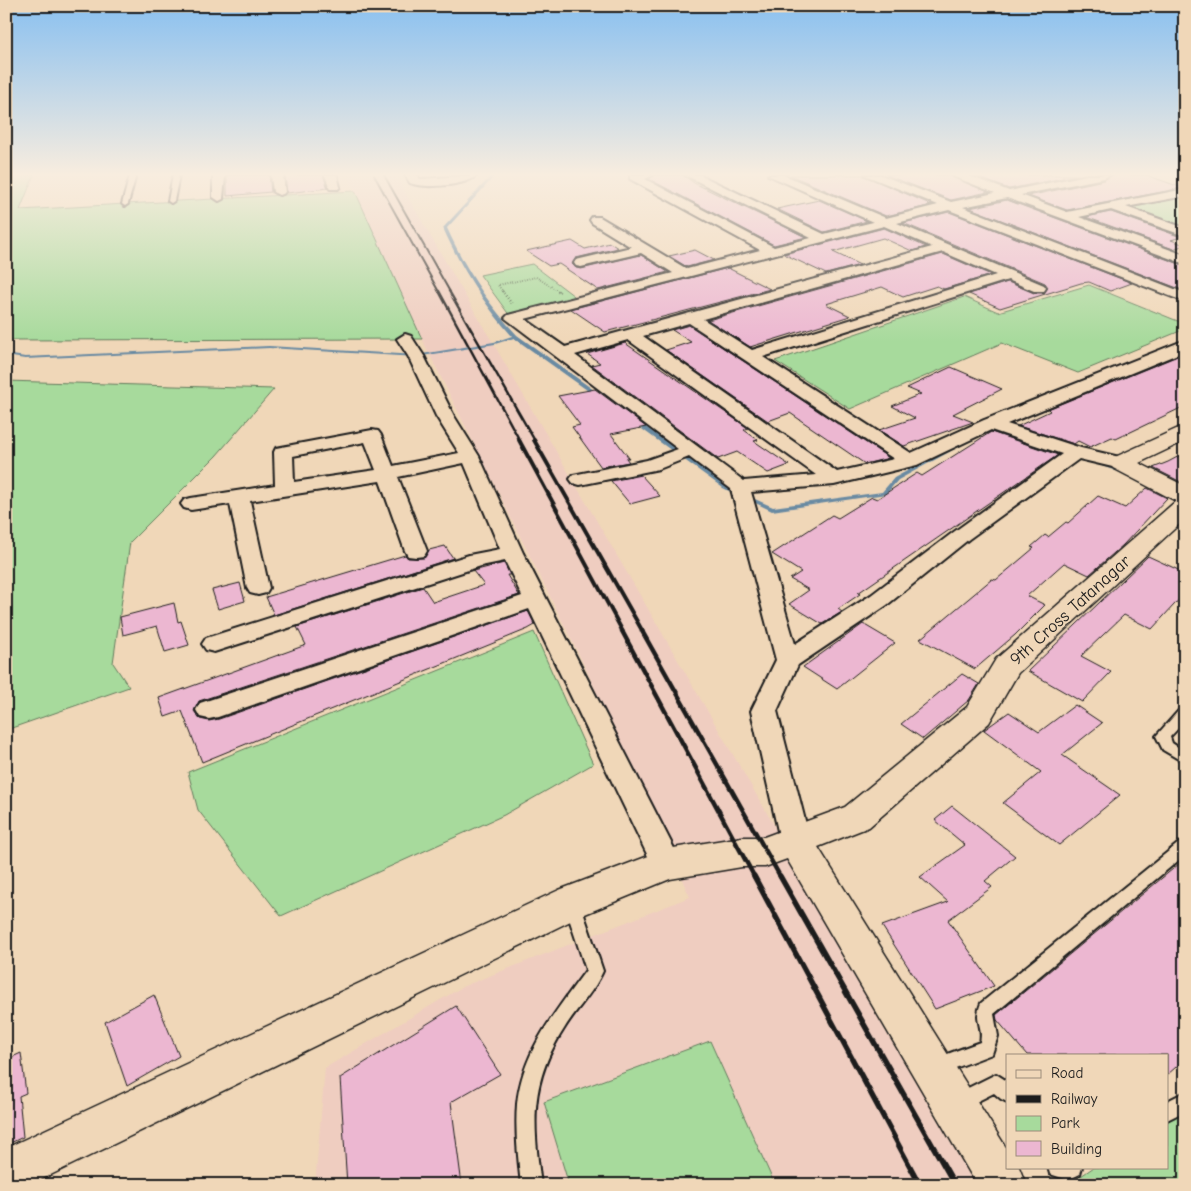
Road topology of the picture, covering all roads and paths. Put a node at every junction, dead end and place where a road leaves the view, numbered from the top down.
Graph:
1 (614, 231) edge
2 (733, 231) edge
3 (808, 231) edge
4 (854, 231) edge
5 (908, 231) edge
6 (1012, 231) edge
7 (1104, 231) edge
8 (824, 238) junction
9 (946, 247) junction
10 (644, 248) junction
11 (773, 252) junction
12 (1185, 260) edge
13 (580, 263) dead end
14 (686, 274) junction
15 (1009, 274) junction
16 (1039, 288) dead end
17 (567, 297) dead end
18 (1185, 298) edge
19 (522, 316) junction
20 (692, 318) junction
21 (632, 335) junction
22 (405, 339) dead end
23 (1185, 345) edge
24 (564, 353) junction
25 (750, 356) junction
26 (990, 424) junction
27 (1185, 432) edge
28 (691, 450) junction
29 (1076, 454) junction
30 (470, 456) junction
31 (910, 461) junction
32 (1121, 463) junction
33 (384, 474) junction
34 (580, 479) dead end
35 (834, 479) junction
36 (285, 489) junction
37 (741, 492) junction
38 (1185, 496) edge
39 (239, 497) junction
40 (191, 504) dead end
41 (1185, 506) edge
42 (416, 551) dead end
43 (512, 552) junction
44 (258, 588) dead end
45 (535, 599) junction
46 (214, 644) dead end
47 (788, 660) junction
48 (210, 710) dead end
49 (1185, 712) edge
50 (1185, 758) edge
51 (795, 840) junction
52 (1185, 846) edge
53 (667, 864) junction
54 (572, 902) junction
55 (933, 1067) junction
56 (1006, 1092) edge
57 (1185, 1100) edge
58 (955, 1103) junction
59 (1168, 1110) edge
60 (6, 1172) edge
61 (531, 1185) edge
62 (1003, 1185) edge

1 - 10 street
2 - 11 street
3 - 8 street
4 - 8 street
5 - 9 street
6 - 18 street
7 - 12 street
8 - 11 street
9 - 15 street
9 - 20 street
10 - 13 street
10 - 14 street
11 - 14 street
14 - 19 street
15 - 16 street
15 - 25 street
17 - 19 path
19 - 24 street
20 - 21 street
20 - 25 street
21 - 24 street
21 - 35 street
22 - 30 street
23 - 26 street
24 - 28 street
25 - 31 street
26 - 29 street
26 - 31 street
27 - 32 street
28 - 34 street
28 - 37 street
29 - 32 street
29 - 47 street
30 - 33 street
30 - 43 street
31 - 35 street
32 - 38 street
33 - 36 street
33 - 36 street
33 - 42 street
35 - 37 street
36 - 39 street
37 - 47 street
39 - 40 street
39 - 44 street
41 - 51 street, 9th Cross Tatanagar
43 - 45 street
43 - 46 street
45 - 48 street
45 - 53 street
47 - 51 street
49 - 50 lane
51 - 53 street, 9th Cross Tatanagar
51 - 55 street
52 - 55 lane
53 - 54 street, 9th Cross Tatanagar
54 - 60 street, 9th Cross Tatanagar
54 - 61 lane
55 - 58 street
56 - 58 lane
57 - 59 lane
58 - 62 street

